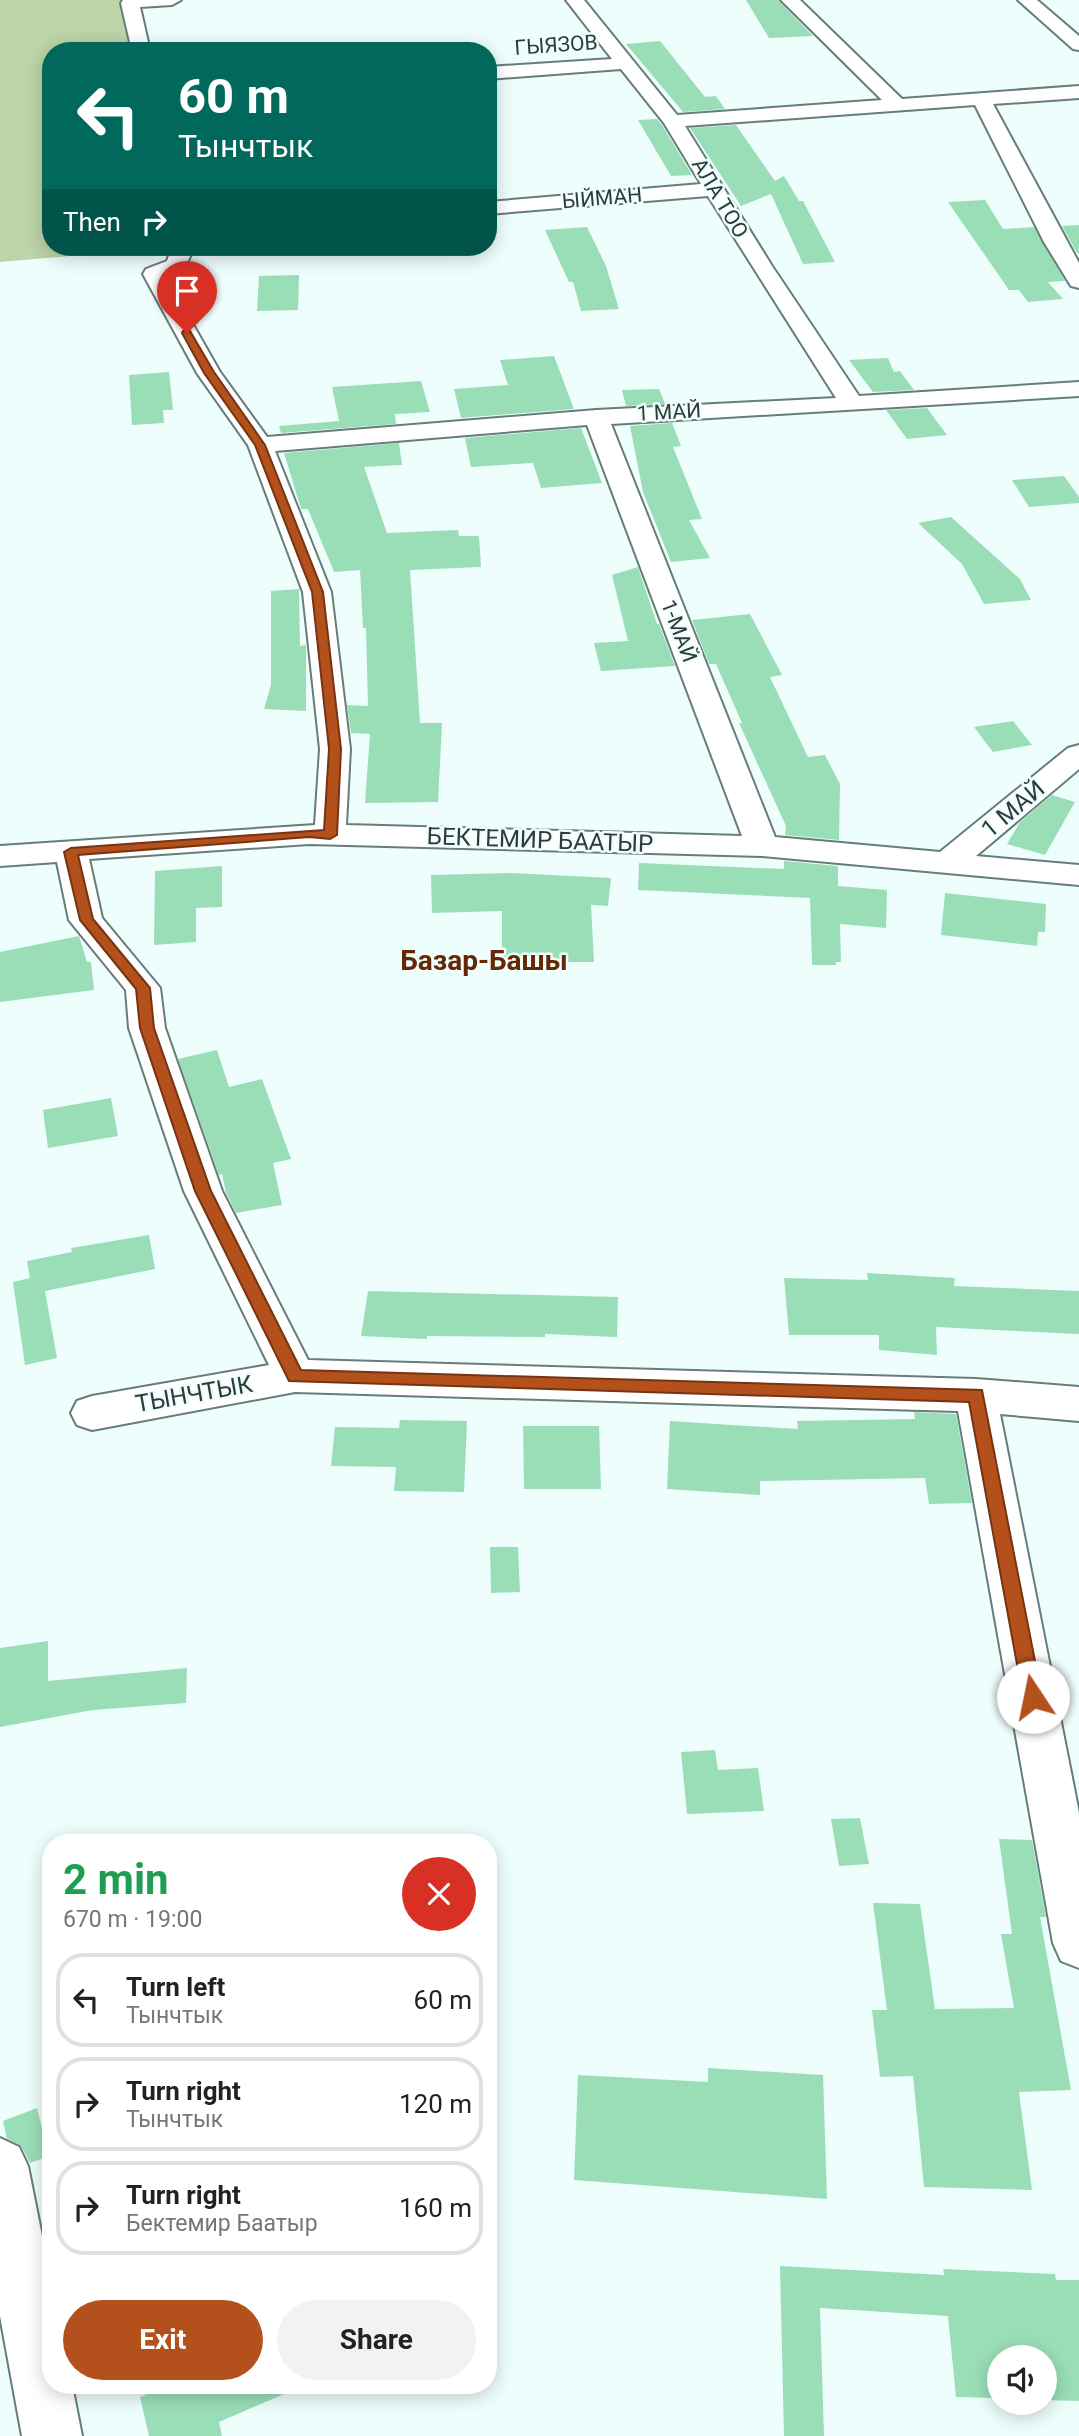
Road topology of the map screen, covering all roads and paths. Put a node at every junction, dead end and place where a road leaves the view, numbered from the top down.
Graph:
1 (172, 0) edge
2 (575, 0) edge
3 (790, 0) edge
4 (1027, 0) edge
5 (139, 42) edge
6 (1079, 45) edge
7 (626, 63) junction
8 (497, 72) edge
9 (1079, 92) edge
10 (982, 100) junction
11 (896, 104) junction
12 (672, 121) junction
13 (715, 189) junction
14 (497, 207) edge
15 (180, 256) edge
16 (1079, 280) edge
17 (1079, 389) edge
18 (852, 404) junction
19 (596, 417) junction
20 (260, 445) junction
21 (1079, 754) edge
22 (330, 835) junction
23 (762, 846) junction
24 (71, 852) junction
25 (0, 856) edge
26 (947, 863) junction
27 (1079, 875) edge
28 (295, 1376) junction
29 (976, 1395) junction
30 (1079, 1404) edge
31 (92, 1413) dead end
32 (1079, 1943) edge
33 (0, 2166) edge
34 (42, 2384) edge
35 (44, 2394) edge
36 (52, 2436) edge

1 - 5 street
2 - 7 street, АЛА ТОО
3 - 11 street
4 - 6 street
7 - 8 street, ГЫЯЗОВ
7 - 12 street, АЛА ТОО
9 - 10 street
10 - 11 street
10 - 16 street
11 - 12 street
12 - 13 street, АЛА ТОО
13 - 14 street, ЫЙМАН
13 - 18 street, АЛА ТОО
15 - 20 street
17 - 18 street, 1 МАЙ
18 - 19 street, 1 МАЙ
19 - 20 street, 1 МАЙ
19 - 23 street, 1-МАЙ
20 - 22 street
21 - 26 street, 1 МАЙ
22 - 23 street, БЕКТЕМИР БААТЫР
22 - 24 street, БЕКТЕМИР БААТЫР
23 - 26 street, БЕКТЕМИР БААТЫР
24 - 25 street, БЕКТЕМИР БААТЫР
24 - 28 street
26 - 27 street, БЕКТЕМИР БААТЫР
28 - 29 street, ТЫНЧТЫК
28 - 31 street, ТЫНЧТЫК
29 - 30 street, ТЫНЧТЫК
29 - 32 street
33 - 34 street
35 - 36 street

